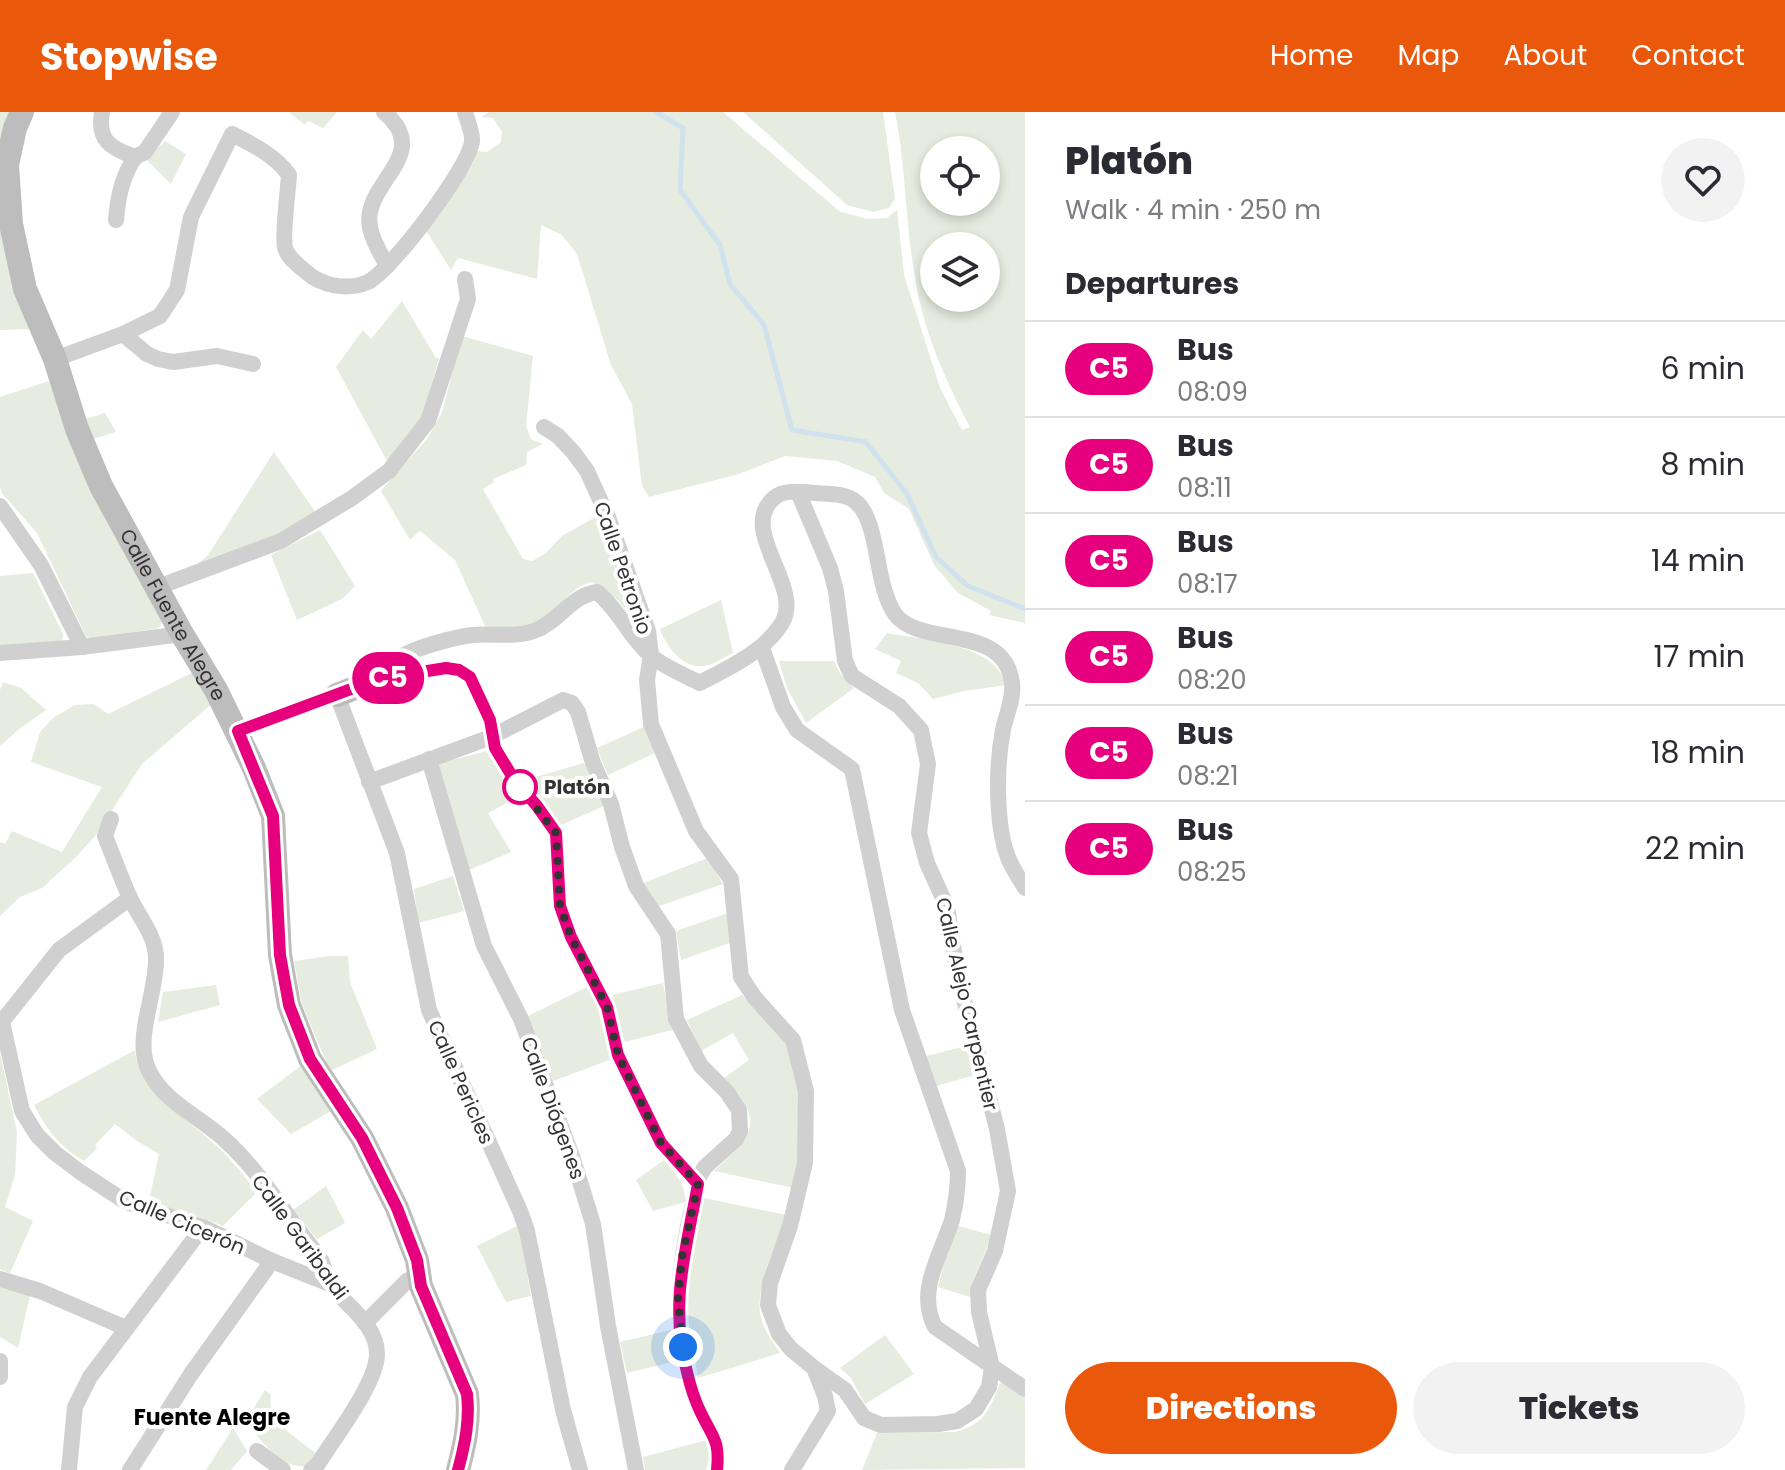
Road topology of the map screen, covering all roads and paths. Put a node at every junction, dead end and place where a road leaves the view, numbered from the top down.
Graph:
1 (22, 112) edge
2 (102, 112) edge
3 (172, 112) edge
4 (384, 112) edge
5 (465, 112) edge
6 (135, 157) junction
7 (116, 220) dead end
8 (387, 266) junction
9 (465, 279) dead end
10 (123, 334) junction
11 (55, 359) junction
12 (253, 364) dead end
13 (544, 427) dead end
14 (798, 492) junction
15 (0, 506) edge
16 (158, 587) junction
17 (182, 634) junction
18 (82, 647) junction
19 (762, 648) junction
20 (0, 653) edge
21 (651, 655) junction
22 (378, 679) junction
23 (337, 695) junction
24 (238, 731) junction
25 (491, 737) junction
26 (429, 759) junction
27 (369, 782) junction
28 (111, 819) dead end
29 (1025, 888) edge
30 (130, 898) junction
31 (1, 1023) edge
32 (698, 1184) junction
33 (203, 1227) junction
34 (272, 1261) junction
35 (419, 1274) junction
36 (0, 1279) edge
37 (330, 1284) junction
38 (365, 1323) junction
39 (126, 1328) junction
40 (0, 1361) edge
41 (992, 1367) junction
42 (814, 1368) junction
43 (0, 1377) edge
44 (1025, 1389) edge
45 (257, 1451) dead end
46 (69, 1470) edge
47 (130, 1470) edge
48 (283, 1470) edge
49 (311, 1470) edge
50 (458, 1470) edge
51 (580, 1470) edge
52 (636, 1470) edge
53 (717, 1470) edge
54 (792, 1470) edge

1 - 11 street, Calle Fuente Alegre
2 - 6 street
3 - 6 street
4 - 8 street
5 - 8 street
6 - 7 street
8 - 10 street
9 - 16 street
10 - 11 street
10 - 12 street
11 - 16 street, Calle Fuente Alegre
13 - 21 street, Calle Petronio
14 - 19 street
14 - 29 street
14 - 41 street, Calle Alejo Carpentier
15 - 18 street
16 - 17 street, Calle Fuente Alegre
17 - 18 street
17 - 24 street, Calle Fuente Alegre
18 - 20 street
19 - 21 street
19 - 41 street
21 - 22 street
21 - 42 street, Calle Petronio
22 - 23 street
22 - 25 street
23 - 24 street
23 - 27 street, Calle Pericles
24 - 35 street, Calle Fuente Alegre
25 - 26 street
25 - 32 street
25 - 32 street
26 - 27 street
26 - 52 street, Calle Diógenes
27 - 51 street, Calle Pericles
28 - 30 street, Calle Garibaldi
30 - 31 street
30 - 37 street, Calle Garibaldi
31 - 33 street, Calle Cicerón
32 - 53 street
33 - 34 street, Calle Cicerón
33 - 39 street
34 - 37 street, Calle Cicerón
34 - 47 street, Calle Cicerón
35 - 38 street
35 - 50 street, Calle Fuente Alegre
36 - 39 street
37 - 38 street, Calle Garibaldi
38 - 49 street, Calle Garibaldi
39 - 46 street
40 - 43 street
41 - 42 street
41 - 44 street
42 - 54 street, Calle Petronio
45 - 48 street

